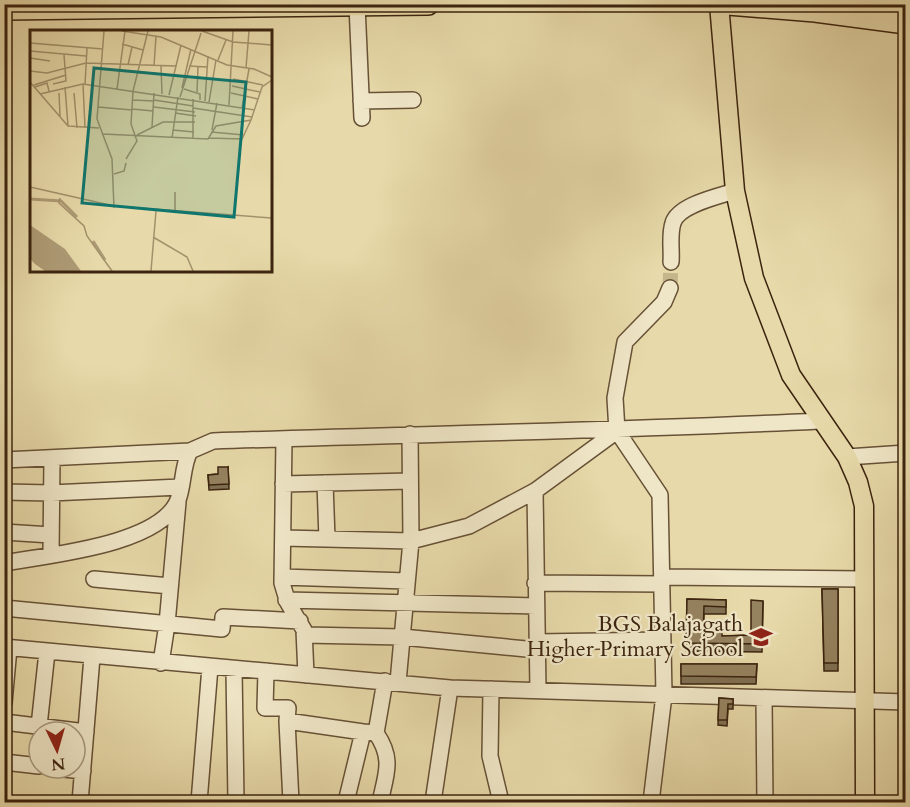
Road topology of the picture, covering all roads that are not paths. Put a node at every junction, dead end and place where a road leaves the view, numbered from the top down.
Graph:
1 (428, 4) edge
2 (719, 4) edge
3 (728, 4) edge
4 (357, 5) edge
5 (4, 9) edge
6 (906, 23) edge
7 (413, 100) dead end
8 (361, 101) junction
9 (362, 118) dead end
10 (735, 191) junction
11 (671, 262) tunnel mouth
12 (669, 288) tunnel mouth
13 (819, 421) junction
14 (617, 431) junction
15 (410, 434) junction
16 (284, 439) junction
17 (190, 451) junction
18 (906, 453) edge
19 (52, 458) junction
20 (847, 458) junction
21 (4, 460) edge
22 (410, 481) junction
23 (325, 483) junction
24 (283, 484) junction
25 (535, 491) junction
26 (4, 492) edge
27 (51, 493) junction
28 (179, 495) junction
29 (4, 532) edge
30 (51, 535) junction
31 (283, 538) junction
32 (327, 539) junction
33 (411, 541) junction
34 (51, 554) junction
35 (4, 563) edge
36 (282, 577) junction
37 (94, 579) dead end
38 (864, 579) junction
39 (662, 580) junction
40 (407, 581) junction
41 (536, 583) junction
42 (170, 586) junction
43 (286, 600) junction
44 (405, 605) junction
45 (536, 606) junction
46 (4, 608) edge
47 (167, 624) junction
48 (302, 628) junction
49 (402, 637) junction
50 (663, 640) junction
51 (537, 646) junction
52 (7, 648) edge
53 (47, 652) junction
54 (92, 657) junction
55 (161, 663) junction
56 (210, 667) junction
57 (234, 669) junction
58 (266, 672) junction
59 (306, 675) junction
60 (391, 682) junction
61 (450, 688) junction
62 (491, 689) junction
63 (538, 690) junction
64 (664, 695) junction
65 (764, 698) junction
66 (863, 701) junction
67 (906, 702) edge
68 (4, 703) edge
69 (40, 720) edge
70 (87, 720) edge
71 (287, 721) junction
72 (4, 722) edge
73 (27, 725) edge
74 (370, 733) junction
75 (4, 762) edge
76 (27, 765) edge
77 (81, 780) edge
78 (80, 802) edge
79 (199, 802) edge
80 (236, 802) edge
81 (291, 802) edge
82 (346, 802) edge
83 (380, 802) edge
84 (433, 802) edge
85 (501, 802) edge
86 (651, 802) edge
87 (765, 802) edge
88 (865, 802) edge

1 - 4 highway
2 - 10 main road
3 - 6 highway
4 - 5 highway
4 - 8 street
7 - 8 street
8 - 9 street
10 - 11 street
10 - 13 main road
12 - 14 street
13 - 14 street
13 - 20 main road
14 - 15 street
14 - 25 street
14 - 39 street
15 - 16 street
15 - 22 street
16 - 17 street
16 - 24 street
17 - 19 street
17 - 28 street
18 - 20 street
19 - 21 street
19 - 27 street
20 - 38 main road
22 - 23 street
22 - 33 street
23 - 24 street
23 - 32 street
24 - 31 street
25 - 33 street
25 - 41 street
26 - 27 street
27 - 28 street
27 - 30 street
28 - 34 street
28 - 42 street
29 - 30 street
30 - 34 street
31 - 32 street
31 - 36 street
32 - 33 street
33 - 40 street
34 - 35 street
36 - 40 street
36 - 43 street
37 - 42 street
38 - 39 street
38 - 66 main road
39 - 41 street
39 - 50 street
40 - 44 street
41 - 45 street
42 - 47 street
43 - 44 street
43 - 48 street
44 - 45 street
44 - 49 street
45 - 51 street
46 - 47 street
47 - 48 street
47 - 55 street
48 - 49 street
48 - 59 street
49 - 51 street
49 - 60 street
50 - 51 street
50 - 64 street
51 - 63 street
52 - 53 street
52 - 68 street
53 - 54 street
53 - 69 street
54 - 55 street
54 - 70 street
55 - 56 street
56 - 57 street
56 - 79 street
57 - 58 street
57 - 80 street
58 - 59 street
58 - 71 street
59 - 60 street
60 - 61 street
60 - 74 street
61 - 62 street
61 - 84 street
62 - 63 street
62 - 85 street
63 - 64 street
64 - 65 street
64 - 86 street
65 - 66 street
65 - 87 street
66 - 67 street
66 - 88 main road
71 - 74 street
71 - 81 street
72 - 73 street
74 - 82 street
74 - 83 street
75 - 76 street
77 - 78 street

